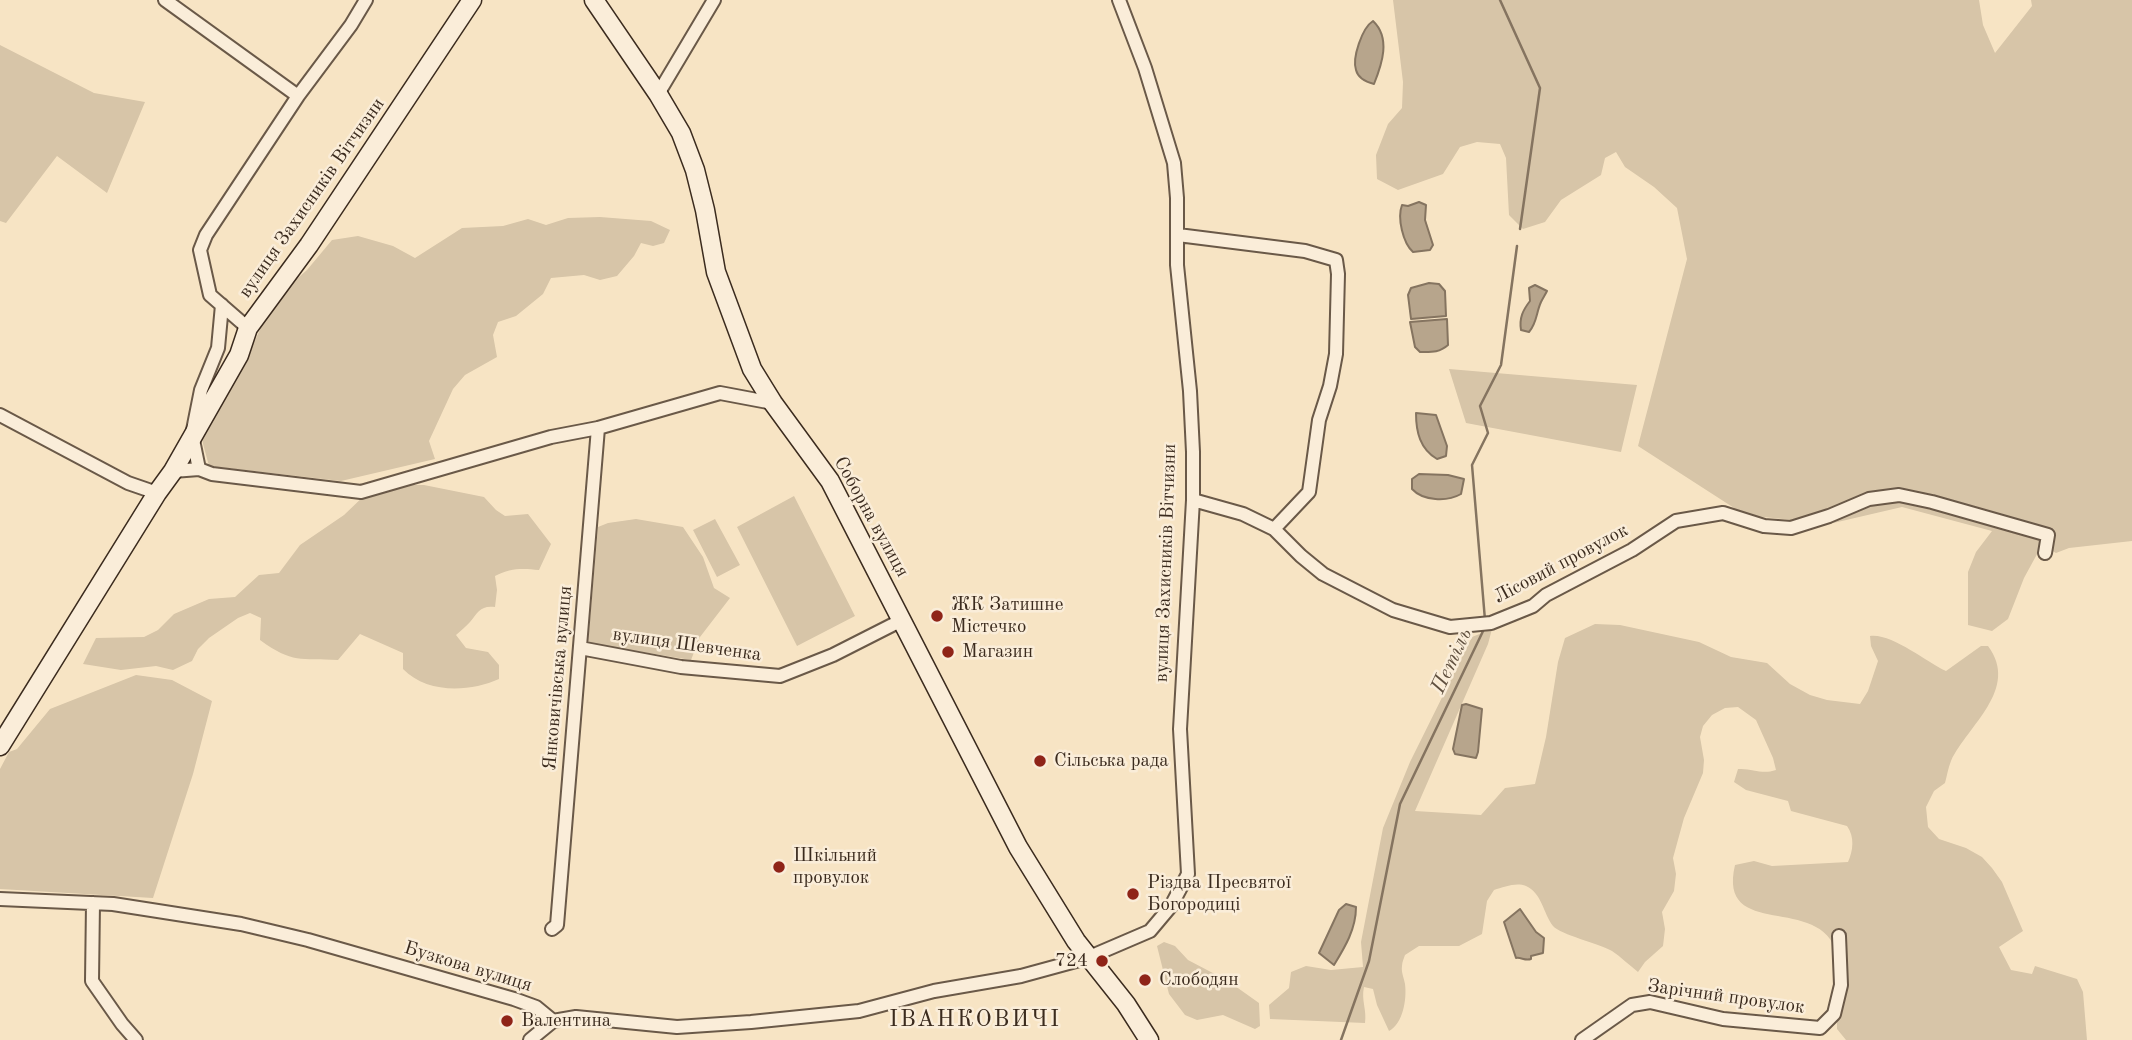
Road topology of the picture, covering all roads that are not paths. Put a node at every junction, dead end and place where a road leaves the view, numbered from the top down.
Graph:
1 (165, 0) edge
2 (366, 0) edge
3 (472, 0) edge
4 (594, 0) edge
5 (714, 0) edge
6 (1119, 0) edge
7 (658, 94) junction
8 (298, 96) junction
9 (1178, 235) junction
10 (222, 305) junction
11 (248, 328) junction
12 (773, 403) junction
13 (0, 415) edge
14 (598, 428) junction
15 (192, 435) junction
16 (199, 469) junction
17 (173, 471) junction
18 (157, 493) junction
19 (1193, 500) junction
20 (1274, 530) junction
21 (2045, 553) dead end
22 (902, 620) junction
23 (580, 648) junction
24 (0, 746) edge
25 (0, 899) edge
26 (93, 903) junction
27 (552, 929) dead end
28 (1839, 936) dead end
29 (1087, 958) junction
30 (553, 1021) junction
31 (136, 1040) edge
32 (530, 1040) edge
33 (1149, 1040) edge
34 (1582, 1040) edge

1 - 8 street
2 - 8 street, вулиця Захисників Вітчизни
3 - 11 street, вулиця Захисників Вітчизни
4 - 7 street, Соборна вулиця
5 - 7 street
6 - 9 street, вулиця Захисників Вітчизни
7 - 12 street, Соборна вулиця
8 - 10 street, вулиця Захисників Вітчизни
9 - 19 street, вулиця Захисників Вітчизни
9 - 20 street
10 - 11 street, вулиця Захисників Вітчизни
10 - 15 street
11 - 15 street
12 - 14 street
12 - 22 street, Соборна вулиця
13 - 18 street
14 - 16 street
14 - 23 street, Янковичівська вулиця
15 - 16 street
15 - 17 street
16 - 17 street
17 - 18 street
18 - 24 street
19 - 20 street, Лісовий провулок
19 - 29 street, вулиця Захисників Вітчизни
20 - 21 street, Лісовий провулок
22 - 23 street, вулиця Шевченка
22 - 29 street, Соборна вулиця
23 - 27 street, Янковичівська вулиця
25 - 26 street, Бузкова вулиця
26 - 30 street, Бузкова вулиця
26 - 31 street
28 - 34 street, Зарічний провулок
29 - 30 street
29 - 33 street, Соборна вулиця
30 - 32 street

